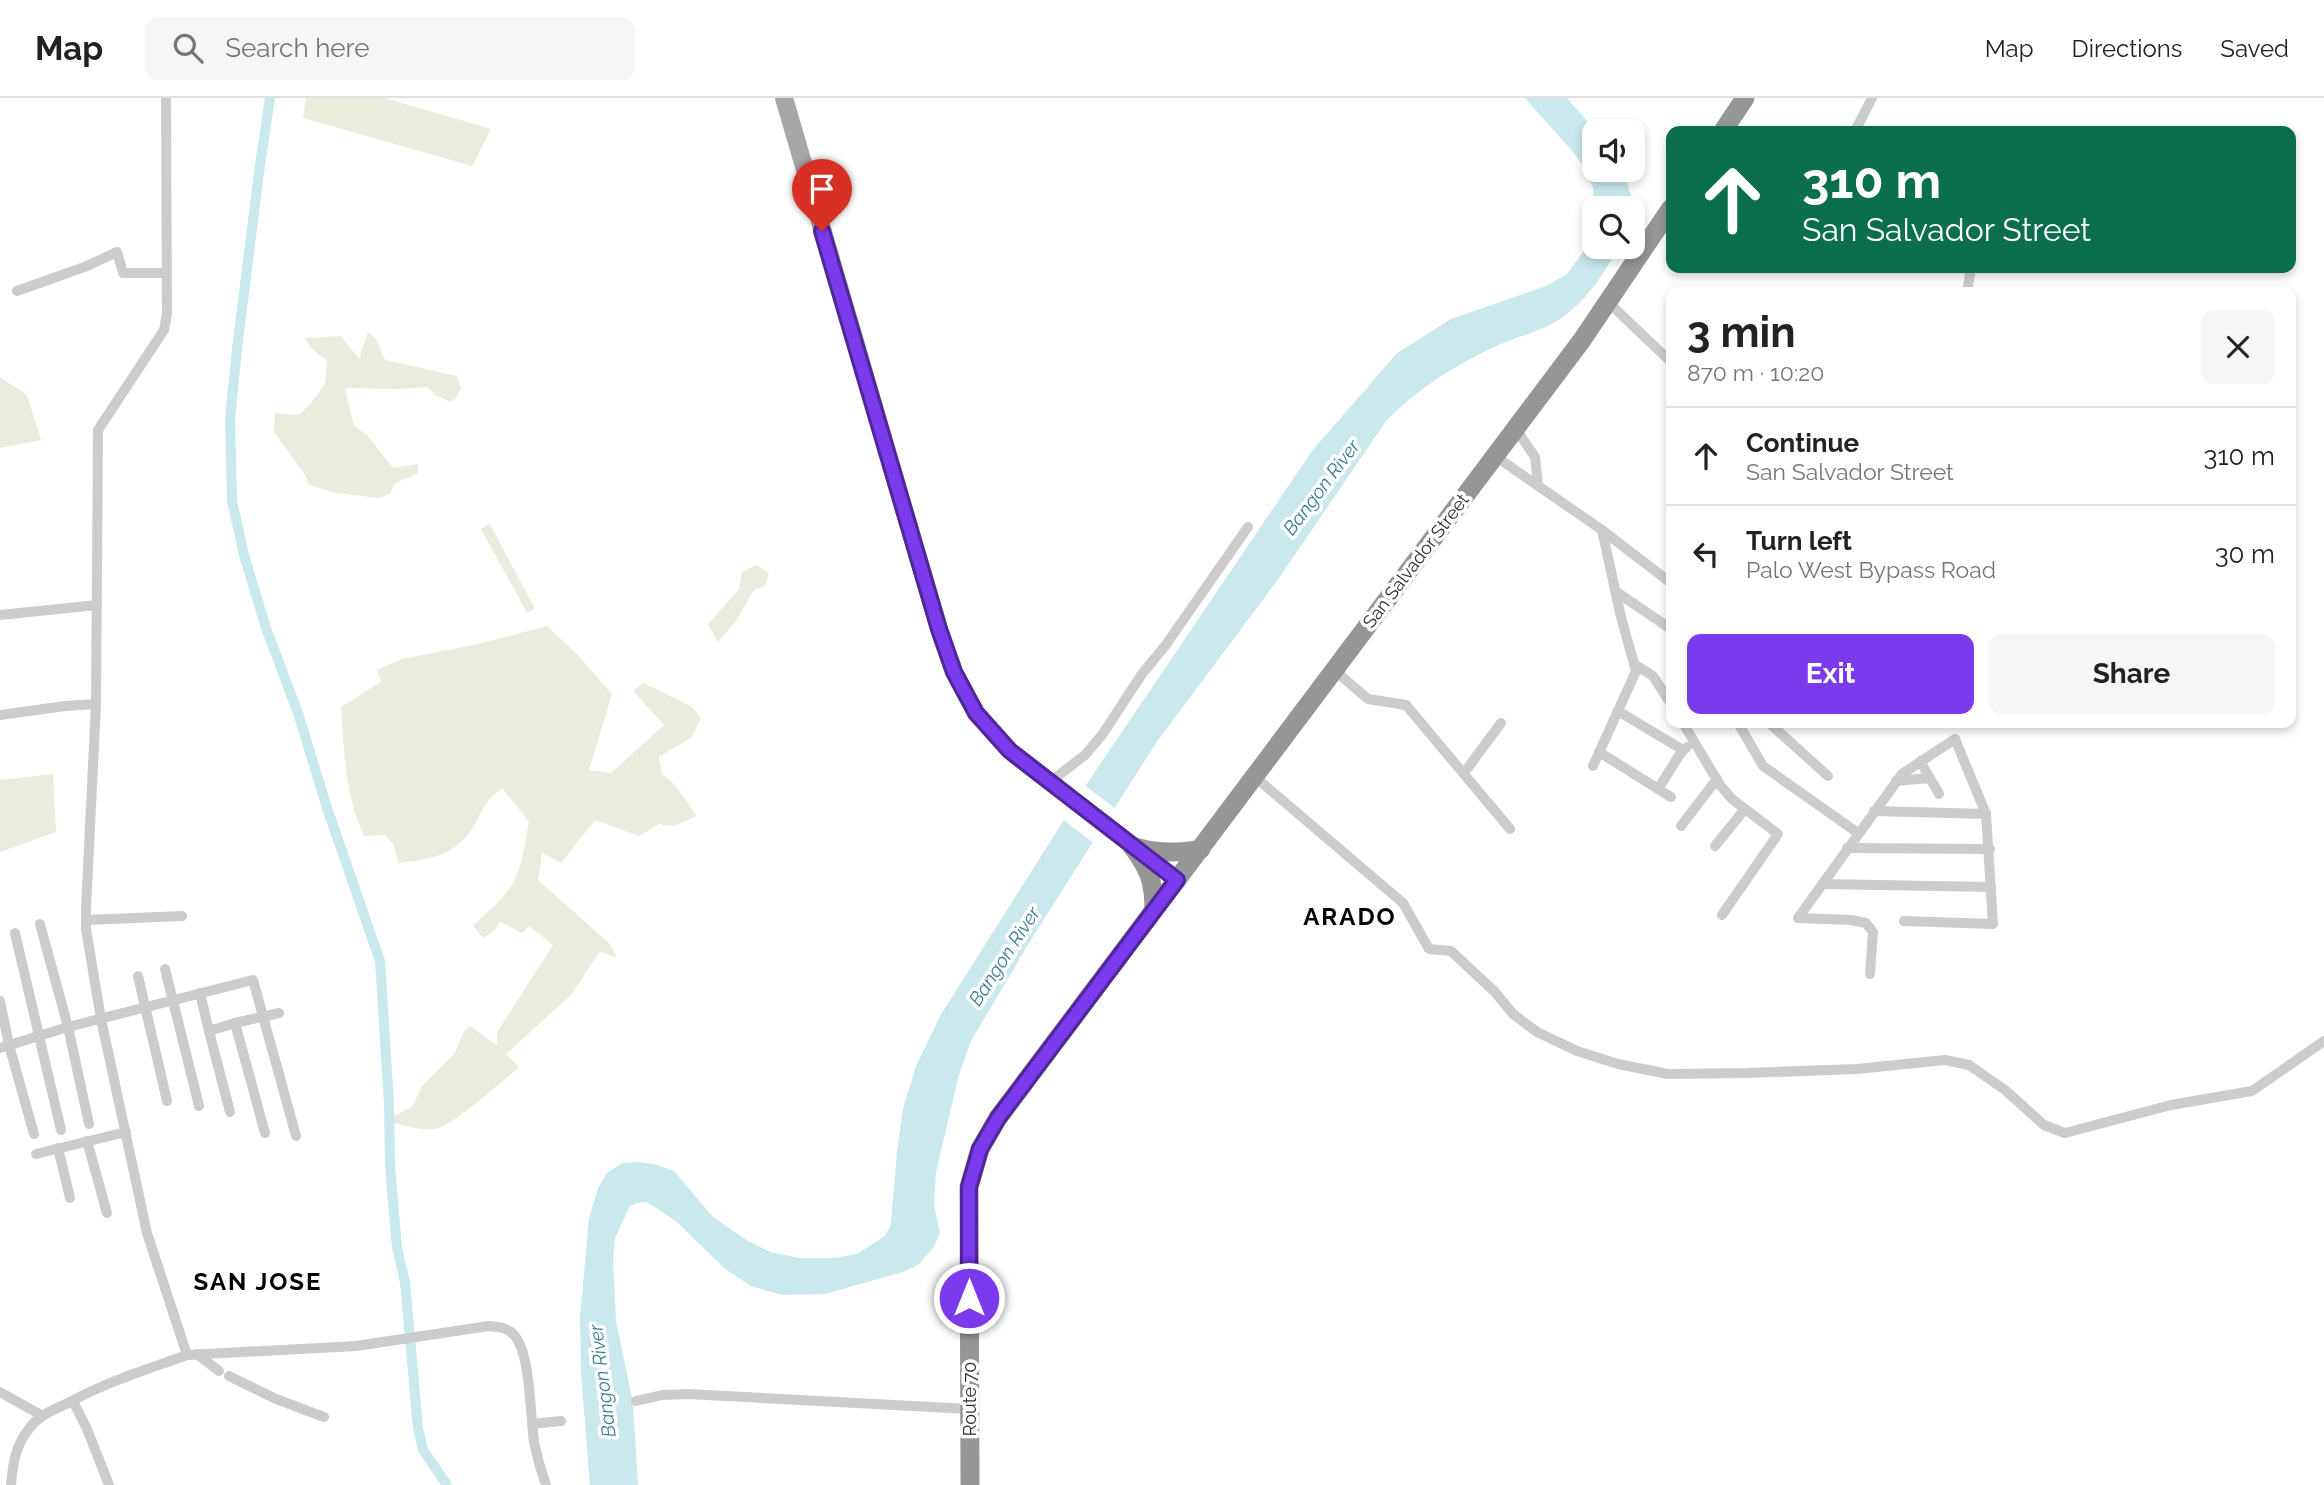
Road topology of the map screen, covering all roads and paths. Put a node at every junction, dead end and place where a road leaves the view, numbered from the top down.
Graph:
1 (166, 98) edge
2 (784, 98) edge
3 (1745, 98) edge
4 (1872, 98) edge
5 (1726, 126) edge
6 (1858, 126) edge
7 (1666, 215) edge
8 (166, 273) junction
9 (17, 291) dead end
10 (1608, 302) junction
11 (1666, 357) edge
12 (1516, 429) junction
13 (1495, 456) junction
14 (1538, 485) junction
15 (1248, 527) dead end
16 (1602, 530) junction
17 (1666, 579) edge
18 (1615, 591) junction
19 (97, 605) junction
20 (0, 615) edge
21 (1666, 626) edge
22 (1634, 664) junction
23 (1334, 670) junction
24 (1666, 696) edge
25 (96, 704) junction
26 (1618, 711) junction
27 (0, 715) edge
28 (1501, 723) dead end
29 (1686, 728) edge
30 (1741, 728) edge
31 (1775, 728) edge
32 (1695, 741) junction
33 (1684, 750) junction
34 (1599, 752) junction
35 (1920, 761) junction
36 (1593, 766) dead end
37 (1464, 773) junction
38 (1828, 776) dead end
39 (1255, 777) junction
40 (1930, 778) junction
41 (1717, 779) junction
42 (1896, 781) junction
43 (1053, 785) junction
44 (1658, 789) junction
45 (1939, 794) dead end
46 (1671, 797) dead end
47 (1745, 809) junction
48 (1874, 811) junction
49 (1986, 814) junction
50 (1681, 826) dead end
51 (1510, 828) dead end
52 (1857, 833) junction
53 (1126, 841) junction
54 (1716, 846) dead end
55 (1847, 848) junction
56 (1201, 849) junction
57 (1990, 849) junction
58 (1177, 880) junction
59 (1822, 884) junction
60 (1991, 887) junction
61 (1154, 910) junction
62 (1722, 915) dead end
63 (182, 916) dead end
64 (86, 920) junction
65 (1904, 921) dead end
66 (40, 924) dead end
67 (15, 933) dead end
68 (165, 969) dead end
69 (1870, 974) dead end
70 (138, 976) dead end
71 (200, 993) junction
72 (0, 1001) edge
73 (172, 1001) junction
74 (146, 1008) junction
75 (279, 1013) dead end
76 (264, 1016) junction
77 (101, 1019) junction
78 (234, 1023) junction
79 (68, 1027) junction
80 (209, 1031) junction
81 (38, 1037) junction
82 (2324, 1041) edge
83 (5, 1047) edge
84 (167, 1101) dead end
85 (199, 1106) dead end
86 (230, 1112) dead end
87 (89, 1124) dead end
88 (61, 1130) dead end
89 (126, 1132) junction
90 (265, 1133) dead end
91 (34, 1134) dead end
92 (296, 1136) dead end
93 (87, 1141) junction
94 (58, 1148) junction
95 (36, 1154) dead end
96 (70, 1198) dead end
97 (107, 1213) dead end
98 (192, 1355) junction
99 (219, 1371) dead end
100 (229, 1376) dead end
101 (0, 1392) edge
102 (73, 1401) junction
103 (636, 1401) dead end
104 (970, 1409) junction
105 (41, 1415) junction
106 (324, 1416) dead end
107 (561, 1421) dead end
108 (532, 1424) junction
109 (11, 1485) edge
110 (109, 1485) edge
111 (546, 1485) edge
112 (970, 1485) edge

1 - 8 street
2 - 43 main road
3 - 5 highway
4 - 6 street
7 - 10 highway, San Salvador Street
8 - 9 street
8 - 19 street
10 - 11 street
10 - 12 highway, San Salvador Street
12 - 13 highway, San Salvador Street
12 - 14 street
13 - 14 street
13 - 23 highway, San Salvador Street
14 - 16 street
15 - 43 street
16 - 17 street
16 - 18 street
18 - 21 street
18 - 22 street
19 - 20 street
19 - 25 street
22 - 24 street
22 - 26 street
23 - 37 street
23 - 39 highway, San Salvador Street
25 - 27 street
25 - 64 street
26 - 33 street
26 - 34 street
28 - 37 street
29 - 32 street
30 - 52 street
31 - 38 street
32 - 33 street
32 - 41 street
33 - 44 street
34 - 36 street
34 - 44 street
35 - 40 street
35 - 42 street
35 - 49 street
37 - 51 street
39 - 56 highway, San Salvador Street
39 - 82 street
40 - 42 street
40 - 45 street
41 - 47 street
41 - 50 street
42 - 48 street
43 - 53 main road
44 - 46 street
47 - 54 street
47 - 62 street
48 - 49 street
48 - 52 street
49 - 57 street
52 - 55 street
53 - 56 highway
53 - 58 main road
53 - 61 highway
55 - 57 street
55 - 59 street
56 - 58 highway, San Salvador Street
57 - 60 street
58 - 61 highway, San Salvador Street
59 - 60 street
59 - 69 street
60 - 65 street
61 - 104 highway, Route 70
63 - 64 street
64 - 77 street
66 - 79 street
67 - 81 street
68 - 73 street
70 - 74 street
71 - 73 street
71 - 76 street
71 - 80 street
72 - 83 street
73 - 74 street
73 - 85 street
74 - 77 street
74 - 84 street
75 - 76 street
76 - 78 street
76 - 92 street
77 - 79 street
77 - 89 street
78 - 80 street
78 - 90 street
79 - 81 street
79 - 87 street
80 - 86 street
81 - 83 street
81 - 88 street
83 - 91 street
89 - 93 street
89 - 98 street
93 - 94 street
93 - 97 street
94 - 95 street
94 - 96 street
98 - 99 street
98 - 102 street
98 - 108 street
100 - 106 street
101 - 105 street
102 - 105 street
102 - 110 street
103 - 104 street
104 - 112 highway, Route 70
105 - 109 street
107 - 108 street
108 - 111 street

